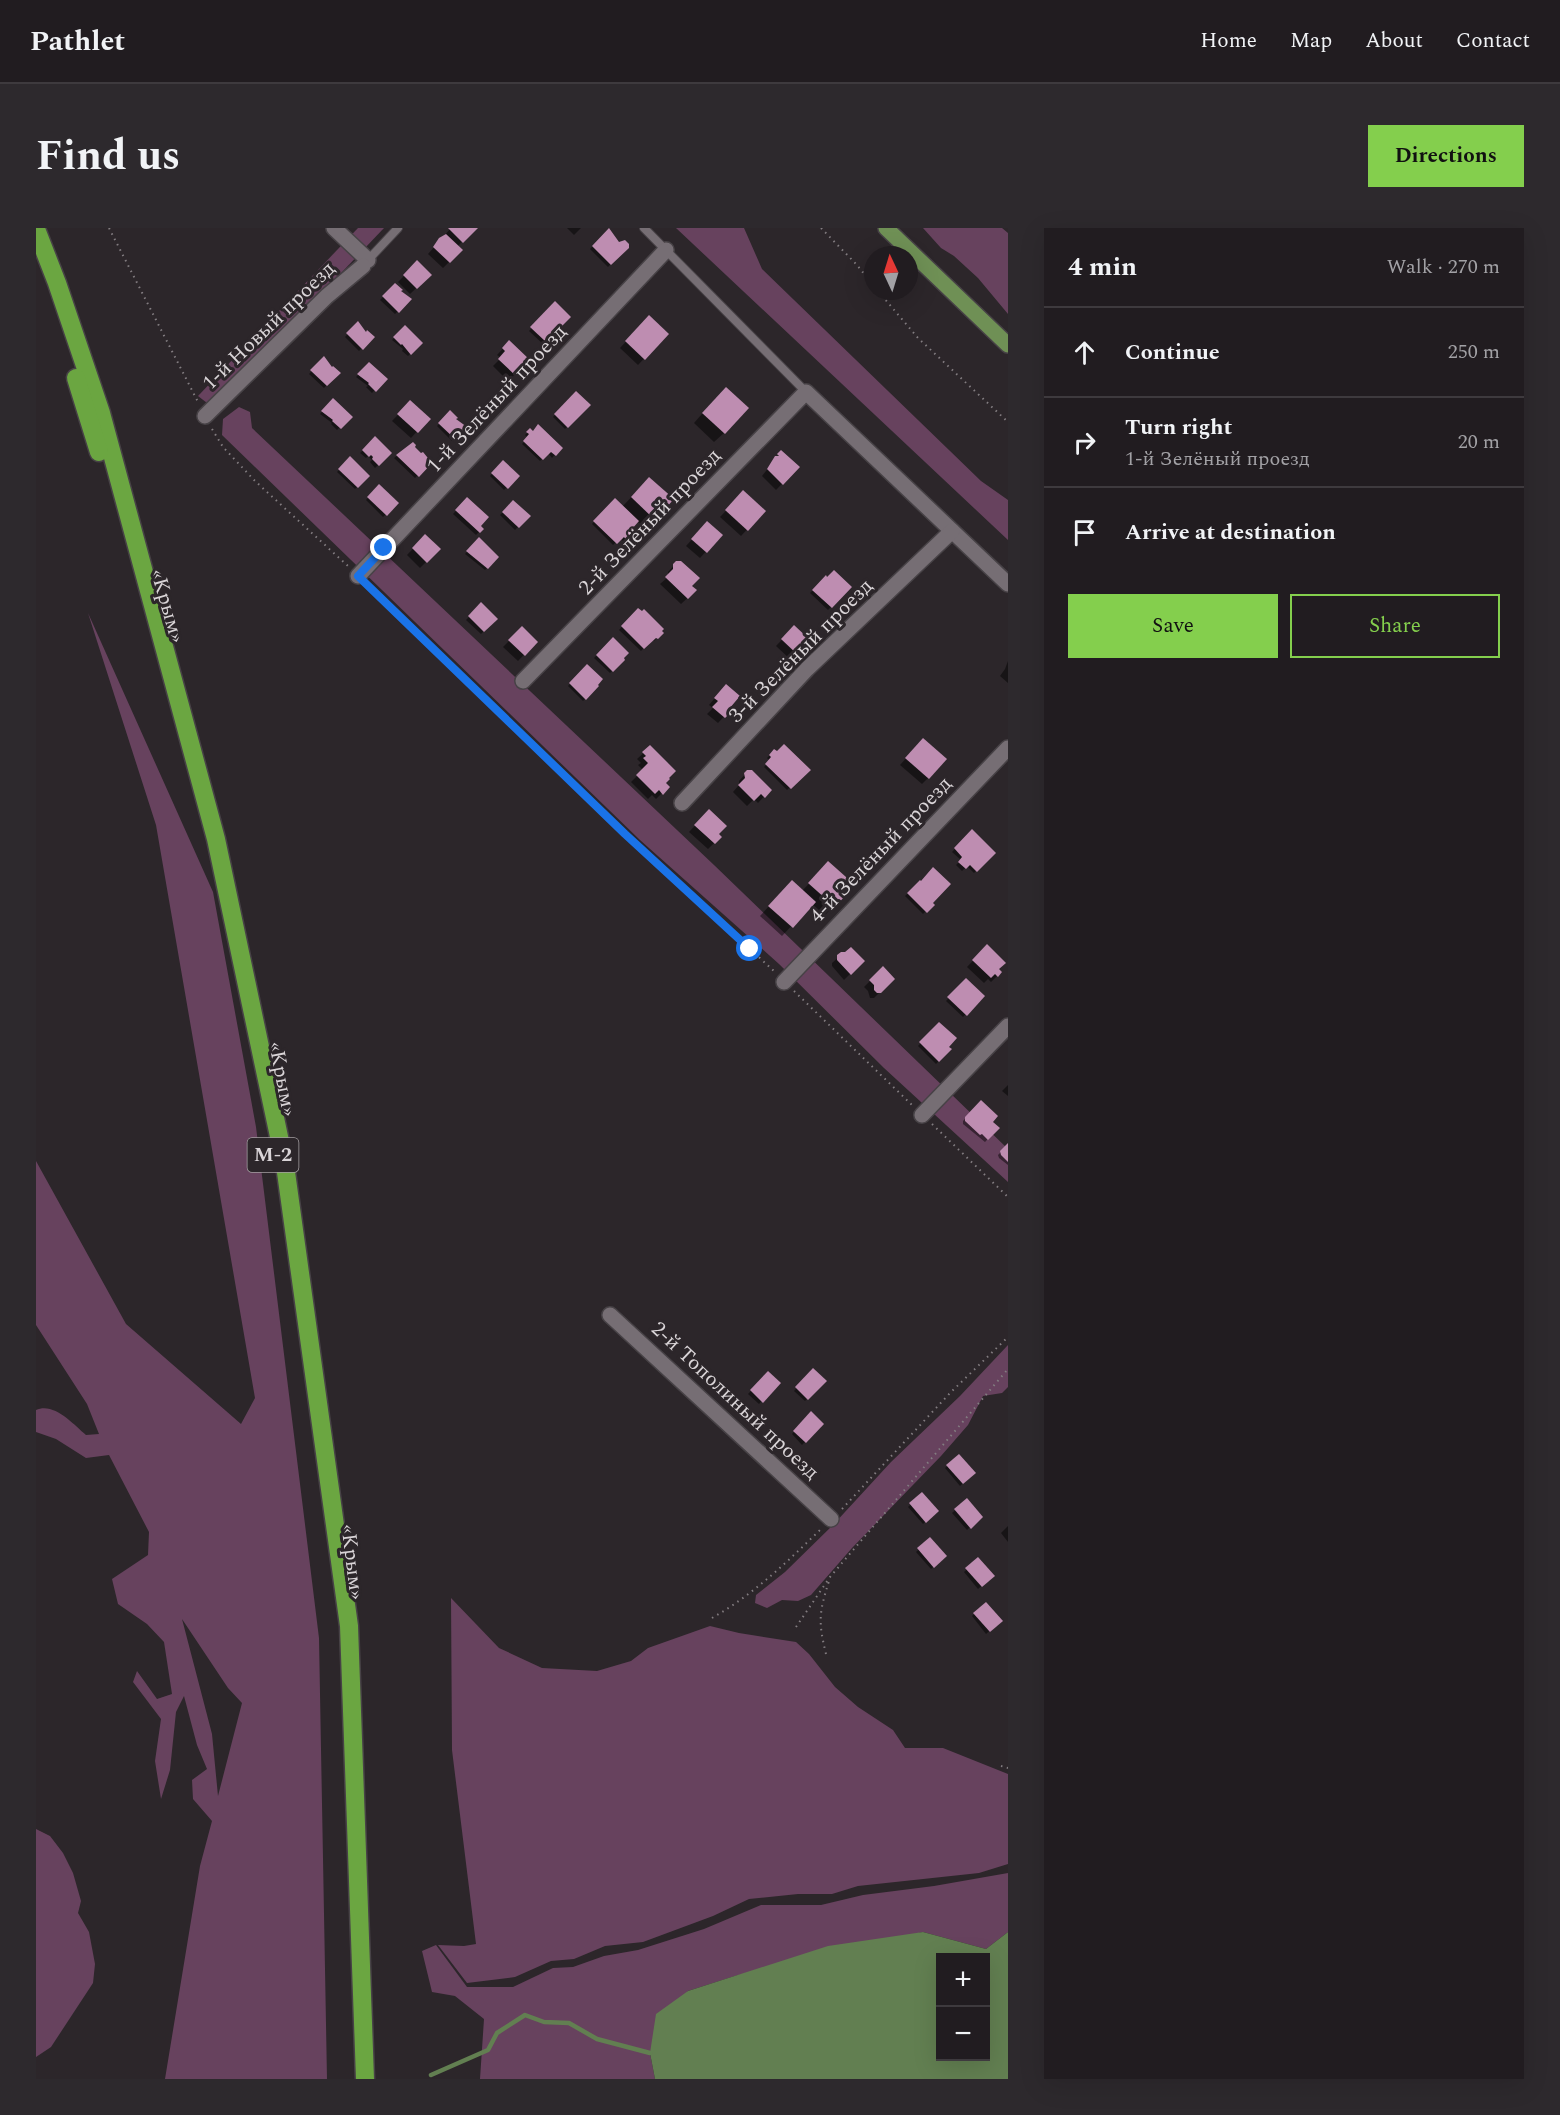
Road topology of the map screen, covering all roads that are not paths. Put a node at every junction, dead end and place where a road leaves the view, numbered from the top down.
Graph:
1 (334, 228) edge
2 (398, 228) edge
3 (644, 228) edge
4 (885, 228) edge
5 (36, 229) edge
6 (666, 250) junction
7 (36, 257) edge
8 (365, 263) junction
9 (1008, 345) edge
10 (806, 392) junction
11 (205, 416) road end
12 (952, 531) junction
13 (358, 576) road end
14 (1008, 584) edge
15 (523, 681) dead end
16 (1008, 748) edge
17 (682, 803) dead end
18 (784, 982) road end
19 (1008, 1026) edge
20 (922, 1115) road end
21 (610, 1315) dead end
22 (831, 1519) road end
23 (354, 2079) edge
24 (365, 2079) edge

1 - 8 street
2 - 8 lane
3 - 6 lane
4 - 9 main road
5 - 24 highway
6 - 10 lane
6 - 13 street, 1-й Зелёный проезд
7 - 23 highway, «Крым» / М-2
8 - 11 street, 1-й Новый проезд
10 - 12 street
10 - 15 street, 2-й Зелёный проезд
12 - 14 street
12 - 17 street, 3-й Зелёный проезд
16 - 18 street, 4-й Зелёный проезд
19 - 20 street
21 - 22 street, 2-й Тополиный проезд

